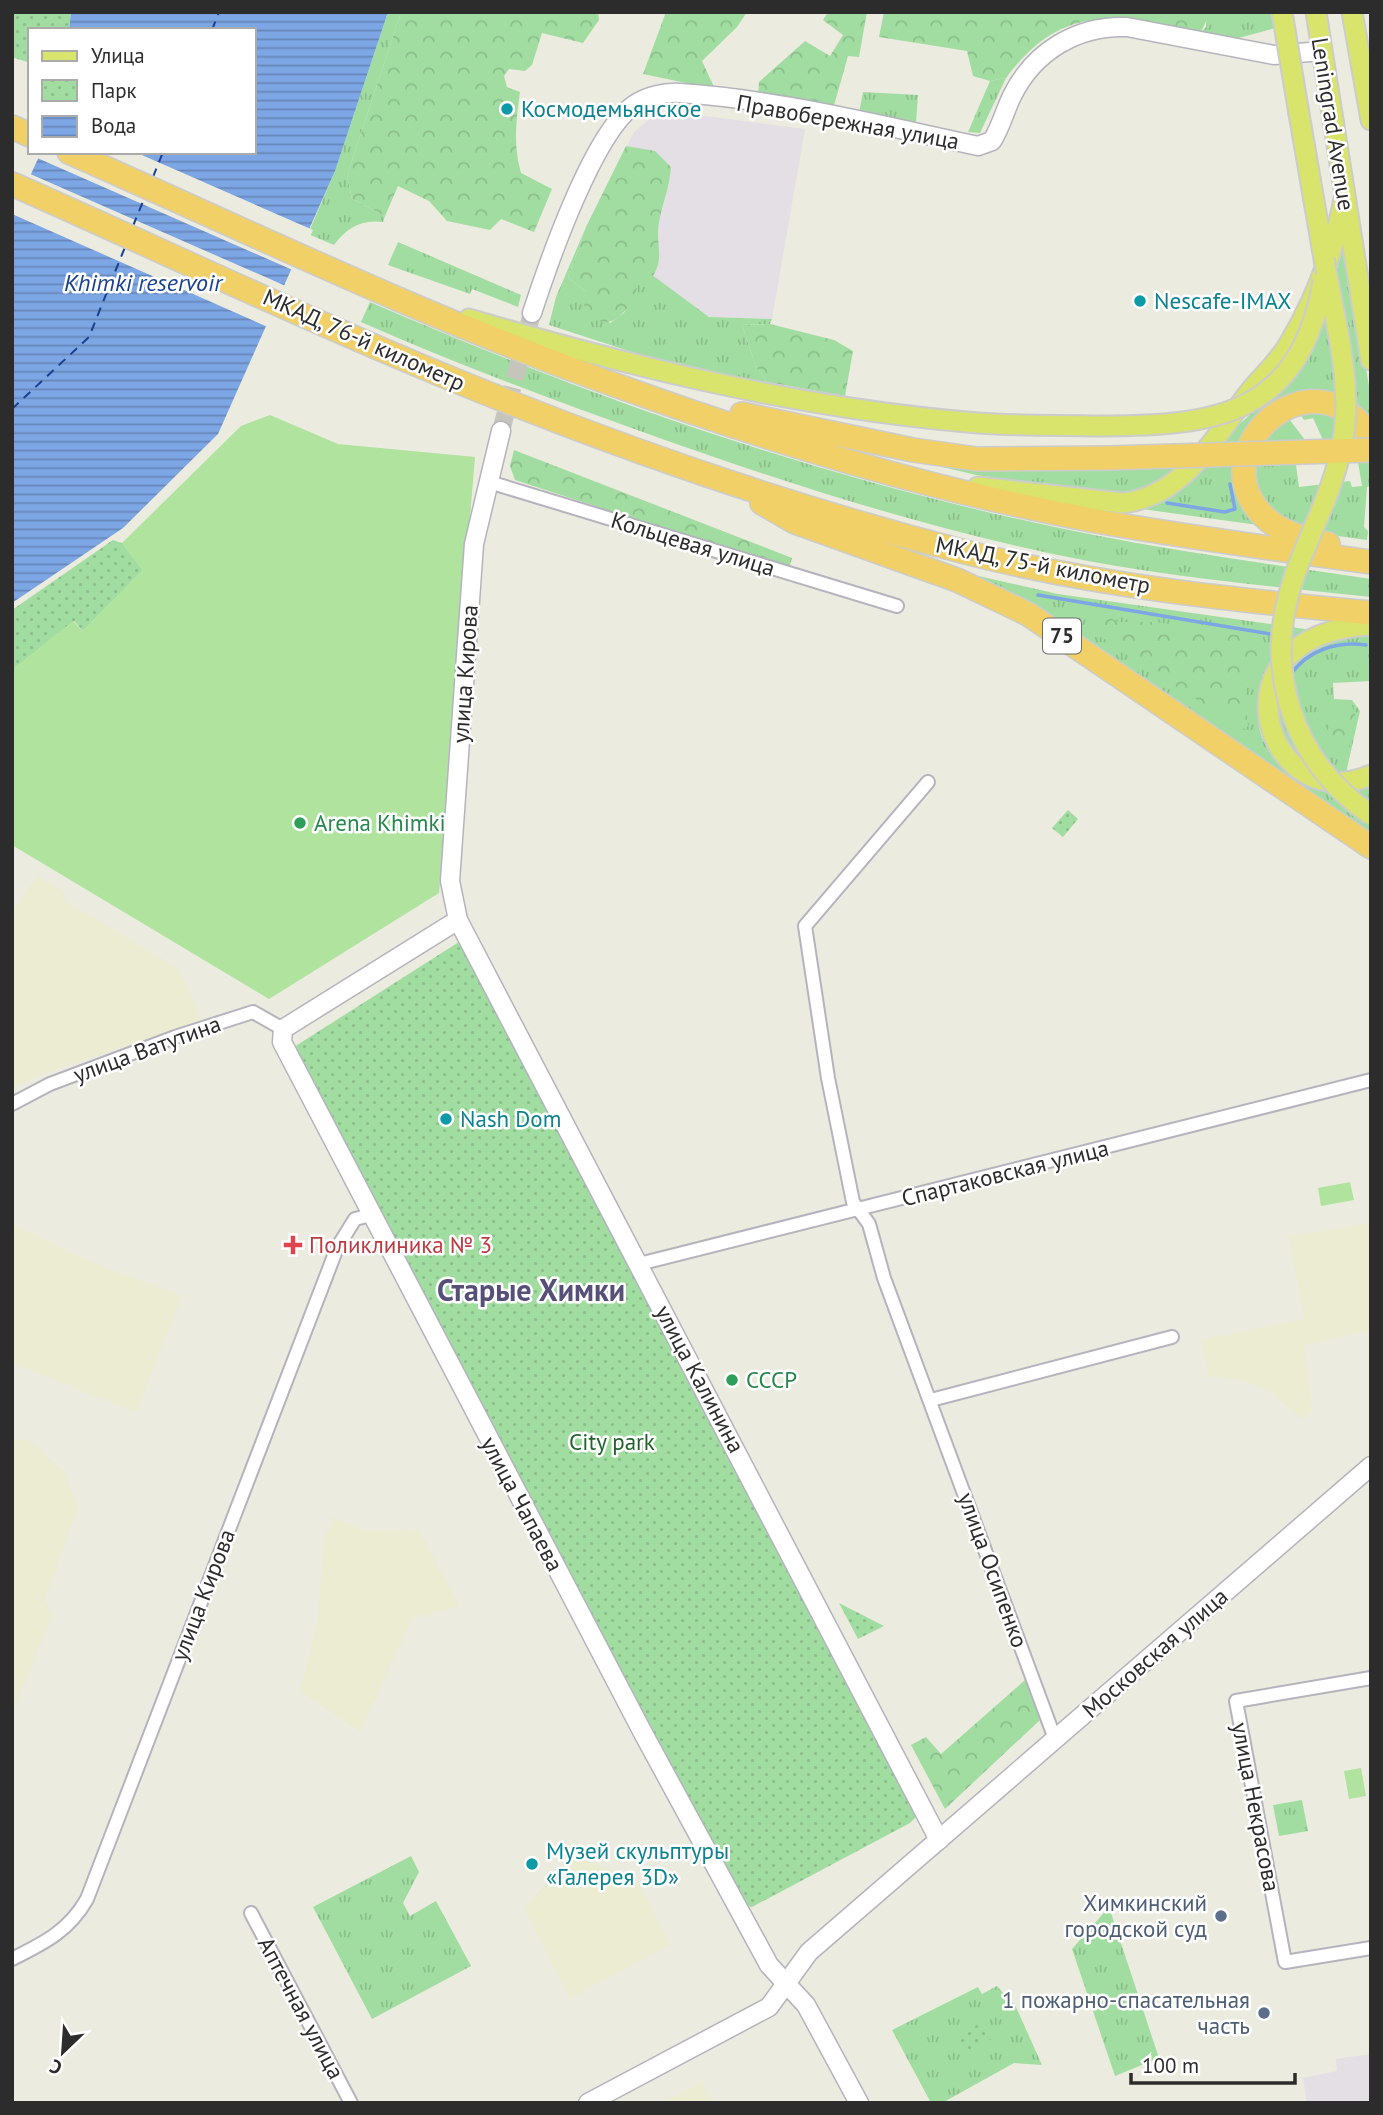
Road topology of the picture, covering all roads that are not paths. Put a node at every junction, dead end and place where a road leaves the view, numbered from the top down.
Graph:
1 (1282, 12) edge
2 (1316, 12) edge
3 (1352, 12) edge
4 (1322, 51) junction
5 (1364, 80) junction
6 (1371, 100) edge
7 (1371, 120) edge
8 (12, 127) edge
9 (28, 134) edge
10 (74, 154) edge
11 (12, 184) edge
12 (1344, 199) junction
13 (1324, 259) junction
14 (407, 301) junction
15 (532, 313) tunnel mouth
16 (1371, 360) edge
17 (617, 386) junction
18 (501, 431) tunnel mouth
19 (1371, 439) edge
20 (1371, 450) edge
21 (913, 478) junction
22 (723, 479) junction
23 (489, 482) junction
24 (1371, 560) edge
25 (897, 606) dead end
26 (1371, 613) edge
27 (1371, 625) edge
28 (1371, 775) edge
29 (928, 782) dead end
30 (1371, 815) edge
31 (1371, 847) edge
32 (458, 920) junction
33 (283, 1029) junction
34 (1371, 1080) edge
35 (12, 1104) edge
36 (860, 1209) junction
37 (371, 1215) junction
38 (639, 1264) junction
39 (1172, 1337) dead end
40 (931, 1400) junction
41 (1371, 1466) edge
42 (1371, 1678) edge
43 (1055, 1739) junction
44 (935, 1843) junction
45 (251, 1913) dead end
46 (1371, 1948) edge
47 (12, 1959) edge
48 (781, 1984) junction
49 (351, 2103) edge
50 (588, 2103) edge
51 (859, 2103) edge

1 - 13 main road, bridge
2 - 4 main road, Leningrad Avenue
3 - 5 main road
4 - 12 main road, Leningrad Avenue
4 - 15 street, Правобережная улица
5 - 6 main road
5 - 7 main road
8 - 9 highway
10 - 14 highway
11 - 22 highway, МКАД, 76-й километр
12 - 16 main road, Leningrad Avenue
12 - 21 main road
13 - 14 main road, bridge
13 - 30 main road, bridge
14 - 17 highway
17 - 20 highway, bridge
17 - 21 highway
18 - 23 street, улица Кирова
19 - 24 highway
21 - 24 highway
22 - 26 highway, МКАД, 75-й километр
22 - 31 highway, 75
23 - 25 street, Кольцевая улица
23 - 32 street, улица Кирова
27 - 28 main road
29 - 36 street, улица Осипенко
32 - 33 street
32 - 38 street, улица Калинина
33 - 35 street, улица Ватутина
33 - 37 street, улица Чапаева
34 - 36 street, Спартаковская улица
36 - 38 street, Спартаковская улица
36 - 40 street, улица Осипенко
37 - 47 street, улица Кирова
37 - 48 street, улица Чапаева
38 - 44 street, улица Калинина
39 - 40 street
40 - 43 street, улица Осипенко
41 - 43 street, Московская улица
42 - 46 street, улица Некрасова
43 - 44 street, Московская улица
44 - 48 street, Московская улица
45 - 49 street, Аптечная улица
48 - 50 street, Московская улица
48 - 51 street, улица Чапаева

